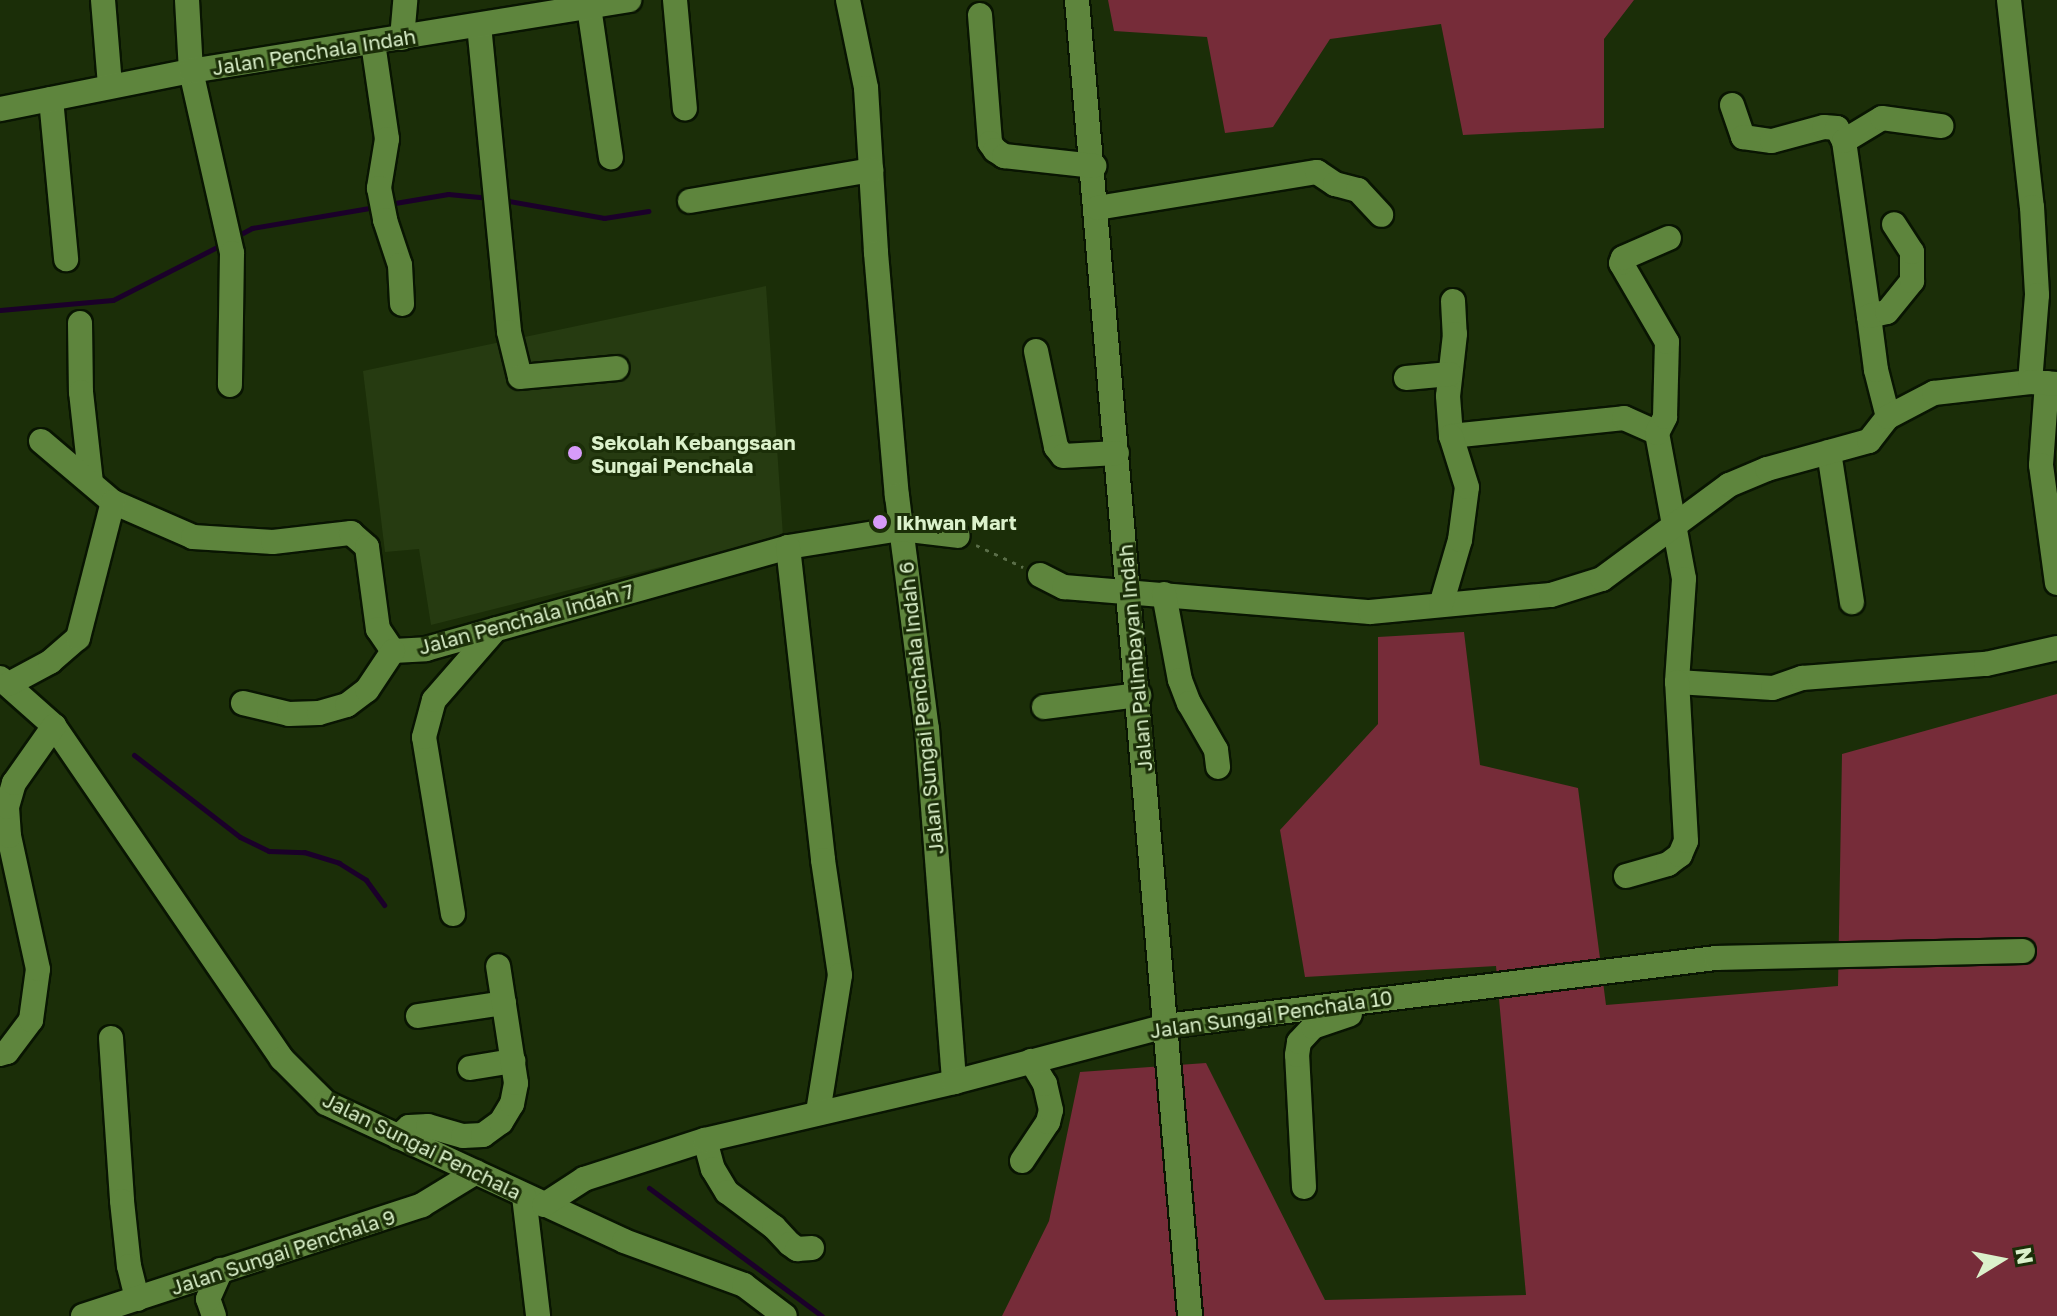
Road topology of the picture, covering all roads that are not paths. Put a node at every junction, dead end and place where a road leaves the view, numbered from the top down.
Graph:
1 (103, 0) edge
2 (187, 0) edge
3 (405, 0) edge
4 (629, 0) edge
5 (675, 0) edge
6 (848, 0) edge
7 (1077, 0) edge
8 (2009, 0) edge
9 (589, 7) junction
10 (980, 15) dead end
11 (479, 25) junction
12 (402, 38) junction
13 (373, 43) junction
14 (191, 71) junction
15 (110, 85) junction
16 (51, 99) junction
17 (1732, 105) dead end
18 (0, 109) edge
19 (685, 109) dead end
20 (1941, 126) dead end
21 (1844, 141) junction
22 (611, 157) dead end
23 (1094, 166) junction
24 (871, 170) junction
25 (690, 201) dead end
26 (1097, 208) junction
27 (1381, 215) dead end
28 (1894, 224) dead end
29 (1669, 238) dead end
30 (66, 259) dead end
31 (1453, 301) dead end
32 (402, 304) dead end
33 (1869, 316) junction
34 (80, 323) dead end
35 (1036, 351) dead end
36 (1452, 367) junction
37 (617, 368) dead end
38 (1406, 378) dead end
39 (2045, 383) edge
40 (230, 385) dead end
41 (1888, 417) junction
42 (1657, 433) junction
43 (1451, 436) junction
44 (41, 441) dead end
45 (1829, 452) junction
46 (1117, 453) junction
47 (91, 482) junction
48 (113, 502) junction
49 (1675, 525) junction
50 (901, 529) junction
51 (958, 536) road end
52 (788, 547) junction
53 (1040, 575) road end
54 (2057, 583) edge
55 (1128, 591) junction
56 (1164, 594) junction
57 (1852, 602) dead end
58 (1441, 605) junction
59 (496, 629) junction
60 (2057, 648) edge
61 (393, 651) junction
62 (5, 681) edge
63 (1677, 682) junction
64 (1139, 695) junction
65 (243, 703) dead end
66 (1044, 707) dead end
67 (54, 726) junction
68 (1218, 767) dead end
69 (1626, 876) dead end
70 (453, 914) dead end
71 (2023, 951) dead end
72 (498, 966) dead end
73 (1378, 999) junction
74 (504, 1003) junction
75 (418, 1016) dead end
76 (1166, 1026) junction
77 (111, 1038) dead end
78 (0, 1054) edge
79 (513, 1061) junction
80 (1031, 1061) junction
81 (470, 1068) dead end
82 (954, 1082) junction
83 (818, 1113) junction
84 (398, 1137) junction
85 (705, 1140) junction
86 (1022, 1161) dead end
87 (476, 1172) junction
88 (1304, 1187) dead end
89 (534, 1201) junction
90 (812, 1248) dead end
91 (221, 1270) junction
92 (151, 1303) edge
93 (83, 1316) edge
94 (214, 1316) edge
95 (538, 1316) edge
96 (785, 1316) edge
97 (1190, 1316) edge

1 - 15 street
2 - 14 street
3 - 12 street
4 - 9 street, Jalan Penchala Indah
5 - 19 street
6 - 24 street, Jalan Sungai Penchala Indah 6
7 - 23 street, Jalan Palimbayan Indah
8 - 39 street
9 - 11 street, Jalan Penchala Indah
9 - 22 street
10 - 23 street
11 - 12 street, Jalan Penchala Indah
11 - 37 street
12 - 13 street, Jalan Penchala Indah
13 - 14 street, Jalan Penchala Indah
13 - 32 street
14 - 15 street, Jalan Penchala Indah
14 - 40 street
15 - 16 street, Jalan Penchala Indah
16 - 18 street, Jalan Penchala Indah
16 - 30 street
17 - 21 street
20 - 21 street
21 - 33 street
23 - 26 street, Jalan Palimbayan Indah
24 - 25 street
24 - 50 street, Jalan Sungai Penchala Indah 6
26 - 27 street
26 - 46 street, Jalan Palimbayan Indah
28 - 33 street
29 - 42 street
31 - 36 street
33 - 41 street
34 - 47 street
35 - 46 street
36 - 38 street
36 - 43 street
39 - 41 street
39 - 54 street
41 - 45 street
42 - 43 street
42 - 49 street
43 - 58 street
44 - 47 street, Jalan Penchala Indah 7
45 - 49 street
45 - 57 street
46 - 55 street, Jalan Palimbayan Indah
47 - 48 street, Jalan Penchala Indah 7
48 - 61 street, Jalan Penchala Indah 7
48 - 62 street
49 - 58 street
49 - 63 street
50 - 51 street, Jalan Penchala Indah 7
50 - 52 street, Jalan Penchala Indah 7
50 - 82 street, Jalan Sungai Penchala Indah 6
52 - 59 street, Jalan Penchala Indah 7
52 - 83 street
53 - 55 street
55 - 56 street
55 - 64 street, Jalan Palimbayan Indah
56 - 58 street
56 - 68 street
59 - 61 street, Jalan Penchala Indah 7
59 - 70 street
60 - 63 street
61 - 65 street
62 - 67 street, Jalan Sungai Penchala
63 - 69 street
64 - 66 street
64 - 76 street, Jalan Palimbayan Indah
67 - 78 street
67 - 84 street, Jalan Sungai Penchala
71 - 73 street, Jalan Sungai Penchala 10
72 - 74 street
73 - 76 street, Jalan Sungai Penchala 10
73 - 88 street
74 - 75 street
74 - 79 street
76 - 80 street, Jalan Sungai Penchala 10
76 - 97 street, Jalan Palimbayan Indah
77 - 92 street
79 - 81 street
79 - 84 street
80 - 82 street, Jalan Sungai Penchala 10
80 - 86 street
82 - 83 street, Jalan Sungai Penchala 10
83 - 85 street, Jalan Sungai Penchala 10
84 - 87 street, Jalan Sungai Penchala
85 - 89 street, Jalan Sungai Penchala 10
85 - 90 street
87 - 89 street, Jalan Sungai Penchala
87 - 91 street, Jalan Sungai Penchala 9
89 - 95 street
89 - 96 street, Jalan Sungai Penchala
91 - 92 street, Jalan Sungai Penchala 9
91 - 94 street
92 - 93 street, Jalan Sungai Penchala 9

